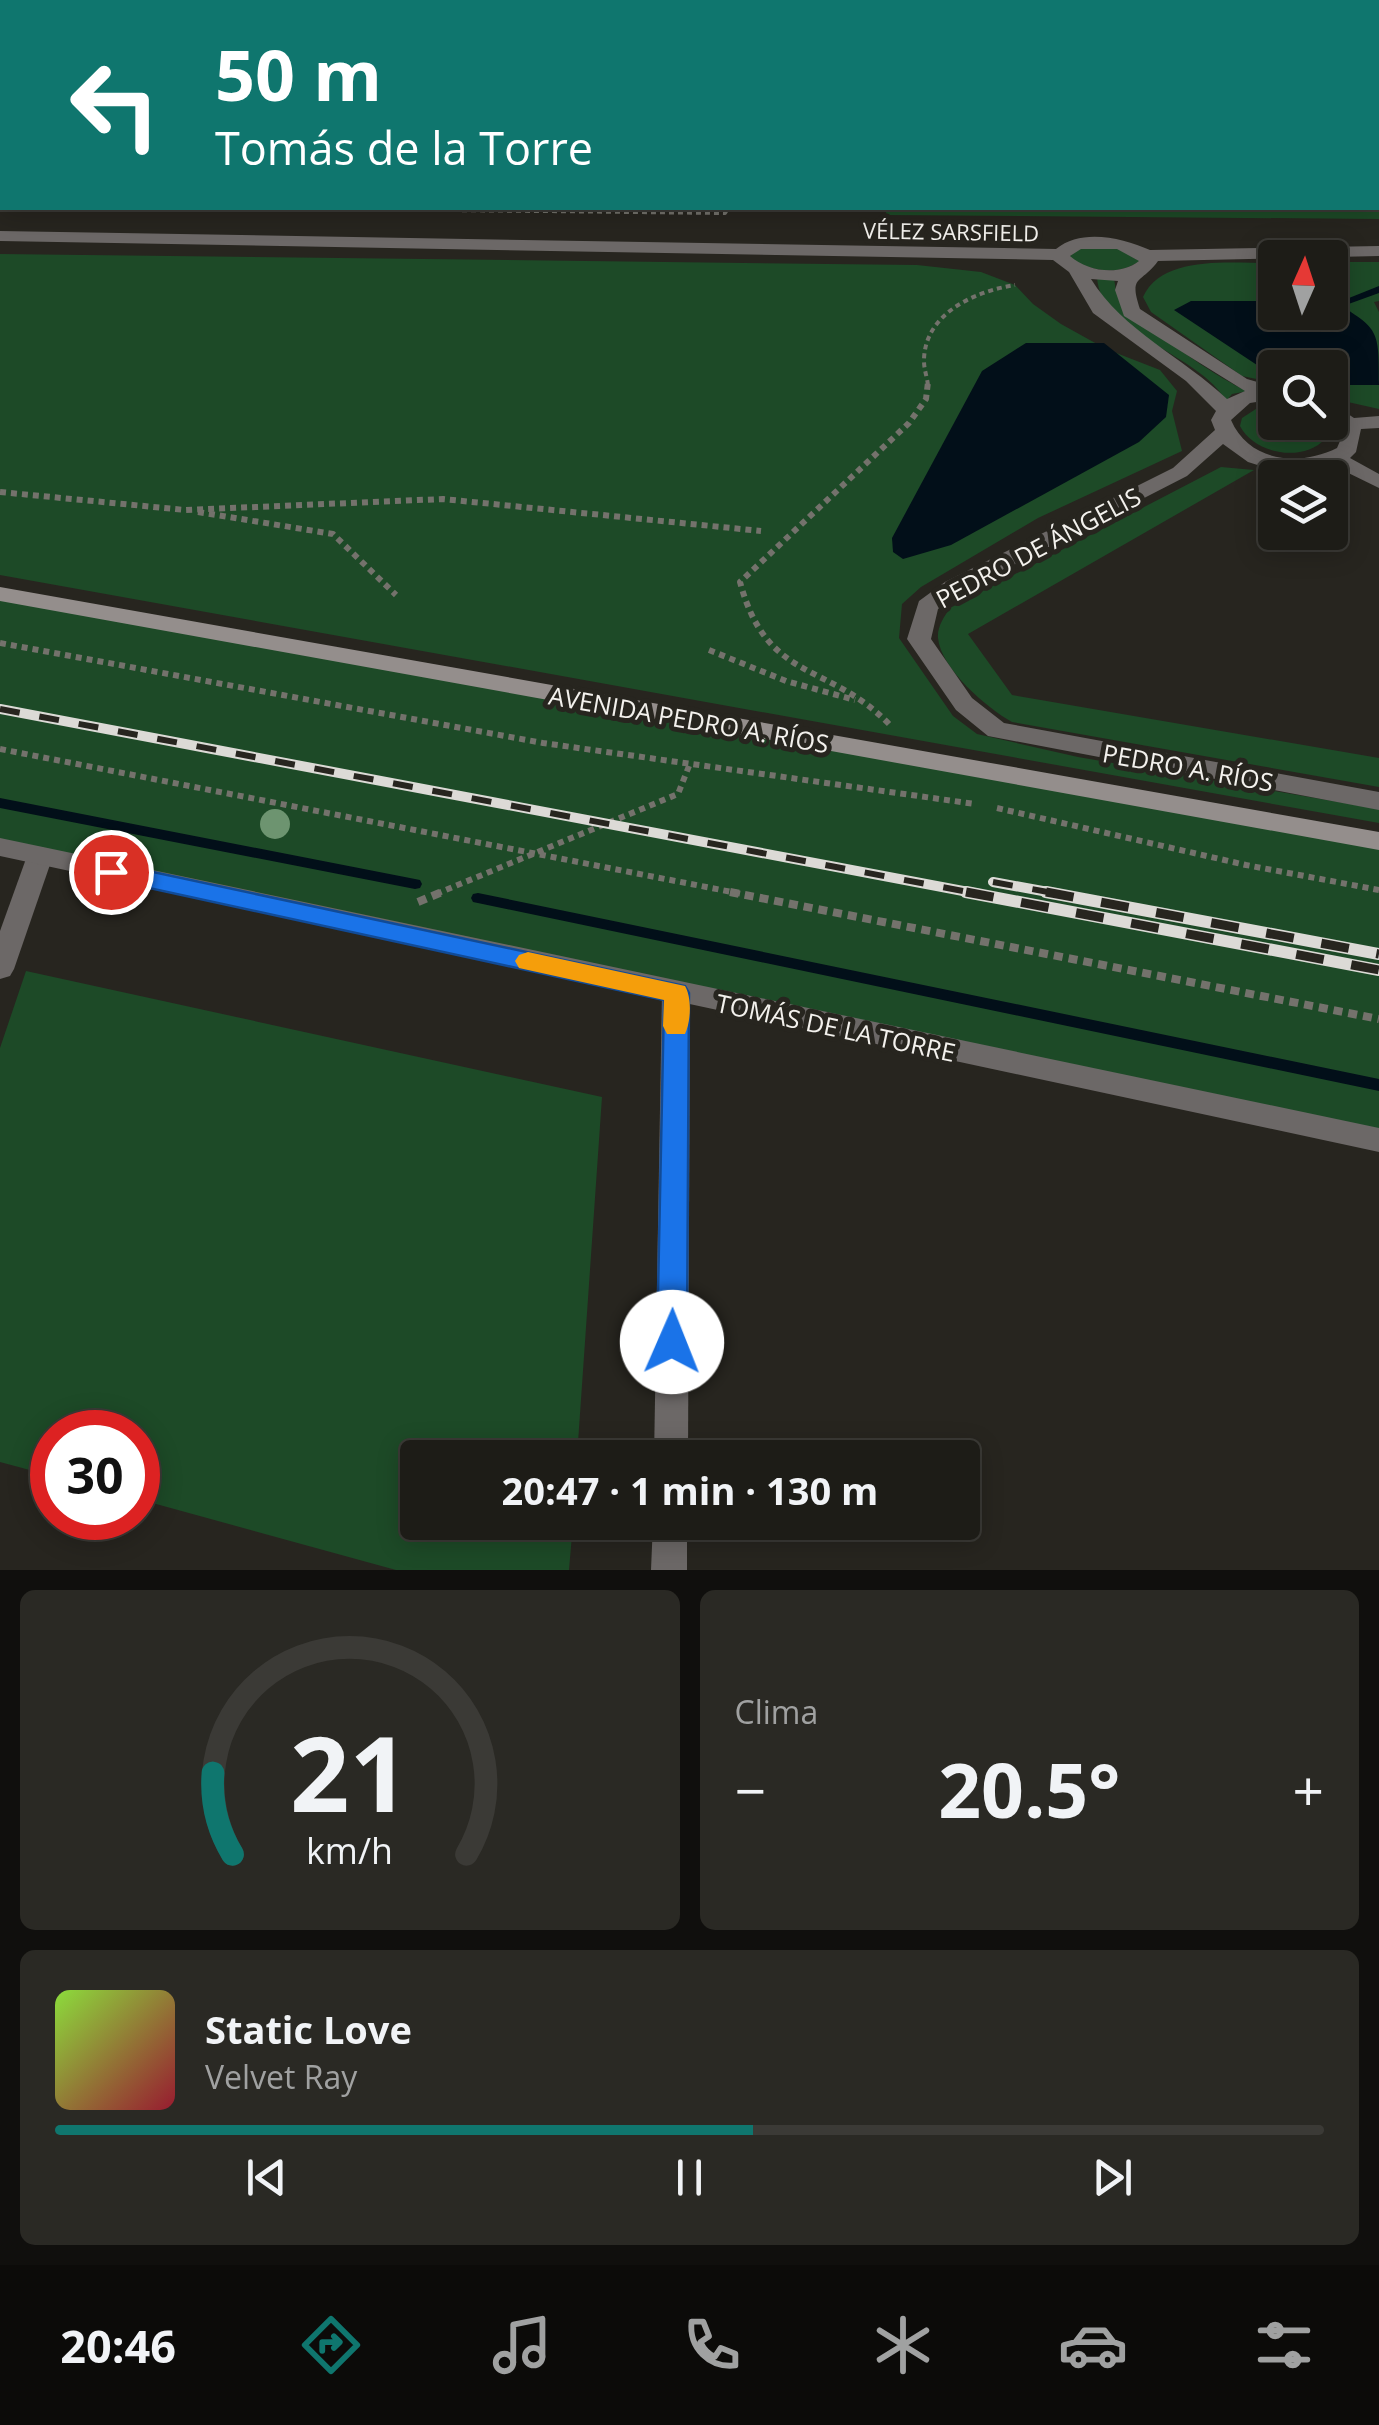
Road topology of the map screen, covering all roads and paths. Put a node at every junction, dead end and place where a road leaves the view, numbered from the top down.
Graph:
1 (448, 210) edge
2 (726, 210) edge
3 (0, 236) edge
4 (1379, 251) edge
5 (1060, 255) junction
6 (1147, 256) junction
7 (1077, 271) junction
8 (1130, 274) junction
9 (1018, 285) dead end
10 (1258, 389) edge
11 (1258, 396) edge
12 (1226, 409) junction
13 (1379, 422) edge
14 (1349, 424) joint
15 (1224, 432) junction
16 (1260, 458) junction
17 (1336, 459) junction
18 (1180, 472) junction
19 (1379, 482) edge
20 (0, 492) edge
21 (184, 510) junction
22 (762, 531) dead end
23 (0, 594) edge
24 (396, 595) dead end
25 (0, 643) edge
26 (709, 650) dead end
27 (875, 706) junction
28 (997, 730) joint
29 (898, 736) dead end
30 (0, 749) edge
31 (690, 766) junction
32 (1379, 801) edge
33 (1379, 841) edge
34 (0, 848) edge
35 (537, 854) junction
36 (40, 856) junction
37 (1379, 890) edge
38 (361, 925) junction
39 (0, 969) edge
40 (676, 993) junction
41 (1379, 1019) edge
42 (1379, 1140) edge
43 (671, 1440) edge
44 (670, 1540) edge
45 (669, 1570) edge

1 - 2 path
3 - 5 street, VÉLEZ SARSFIELD
4 - 6 street
5 - 6 street, VÉLEZ SARSFIELD
5 - 7 street
6 - 8 street
7 - 8 street
7 - 12 street
8 - 10 street
9 - 27 path
11 - 12 street
12 - 15 street
13 - 14 street
14 - 17 street
15 - 16 street
15 - 18 street, PEDRO DE ÁNGELIS
16 - 17 street, PEDRO DE ÁNGELIS
16 - 18 street, PEDRO DE ÁNGELIS
17 - 19 street
18 - 28 street, PEDRO DE ÁNGELIS
20 - 21 path
21 - 22 path
21 - 24 path
23 - 33 main road, AVENIDA PEDRO A. RÍOS
25 - 31 path
26 - 27 path
27 - 29 path
28 - 32 street, PEDRO A. RÍOS
30 - 35 path
31 - 35 path
31 - 37 path
34 - 36 street, TOMÁS DE LA TORRE
35 - 38 path
35 - 41 path
36 - 38 street, TOMÁS DE LA TORRE
36 - 39 street
38 - 40 street, TOMÁS DE LA TORRE
40 - 42 street, TOMÁS DE LA TORRE
40 - 43 street
44 - 45 street

